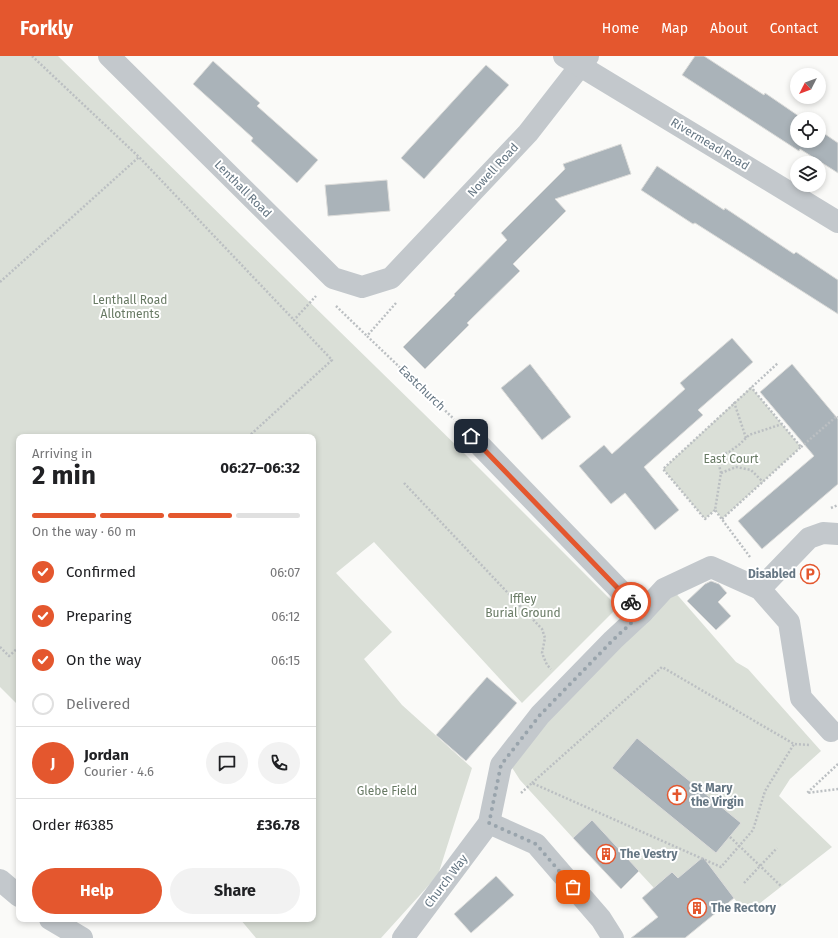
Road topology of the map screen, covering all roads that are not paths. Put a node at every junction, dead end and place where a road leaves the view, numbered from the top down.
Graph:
1 (109, 56) edge
2 (578, 59) edge
3 (838, 222) edge
4 (391, 278) joint
5 (471, 436) road end
6 (838, 534) edge
7 (760, 589) junction
8 (642, 613) junction
9 (831, 730) dead end
10 (489, 823) junction
11 (0, 880) edge
12 (16, 893) edge
13 (55, 922) edge
14 (82, 938) edge
15 (403, 938) edge
16 (613, 938) edge

1 - 4 street, Lenthall Road
2 - 3 street, Rivermead Road
2 - 4 street, Nowell Road
5 - 8 street
6 - 7 street
7 - 8 street
7 - 9 street
8 - 10 street
10 - 15 street, Church Way
10 - 16 street
11 - 12 street
13 - 14 street

